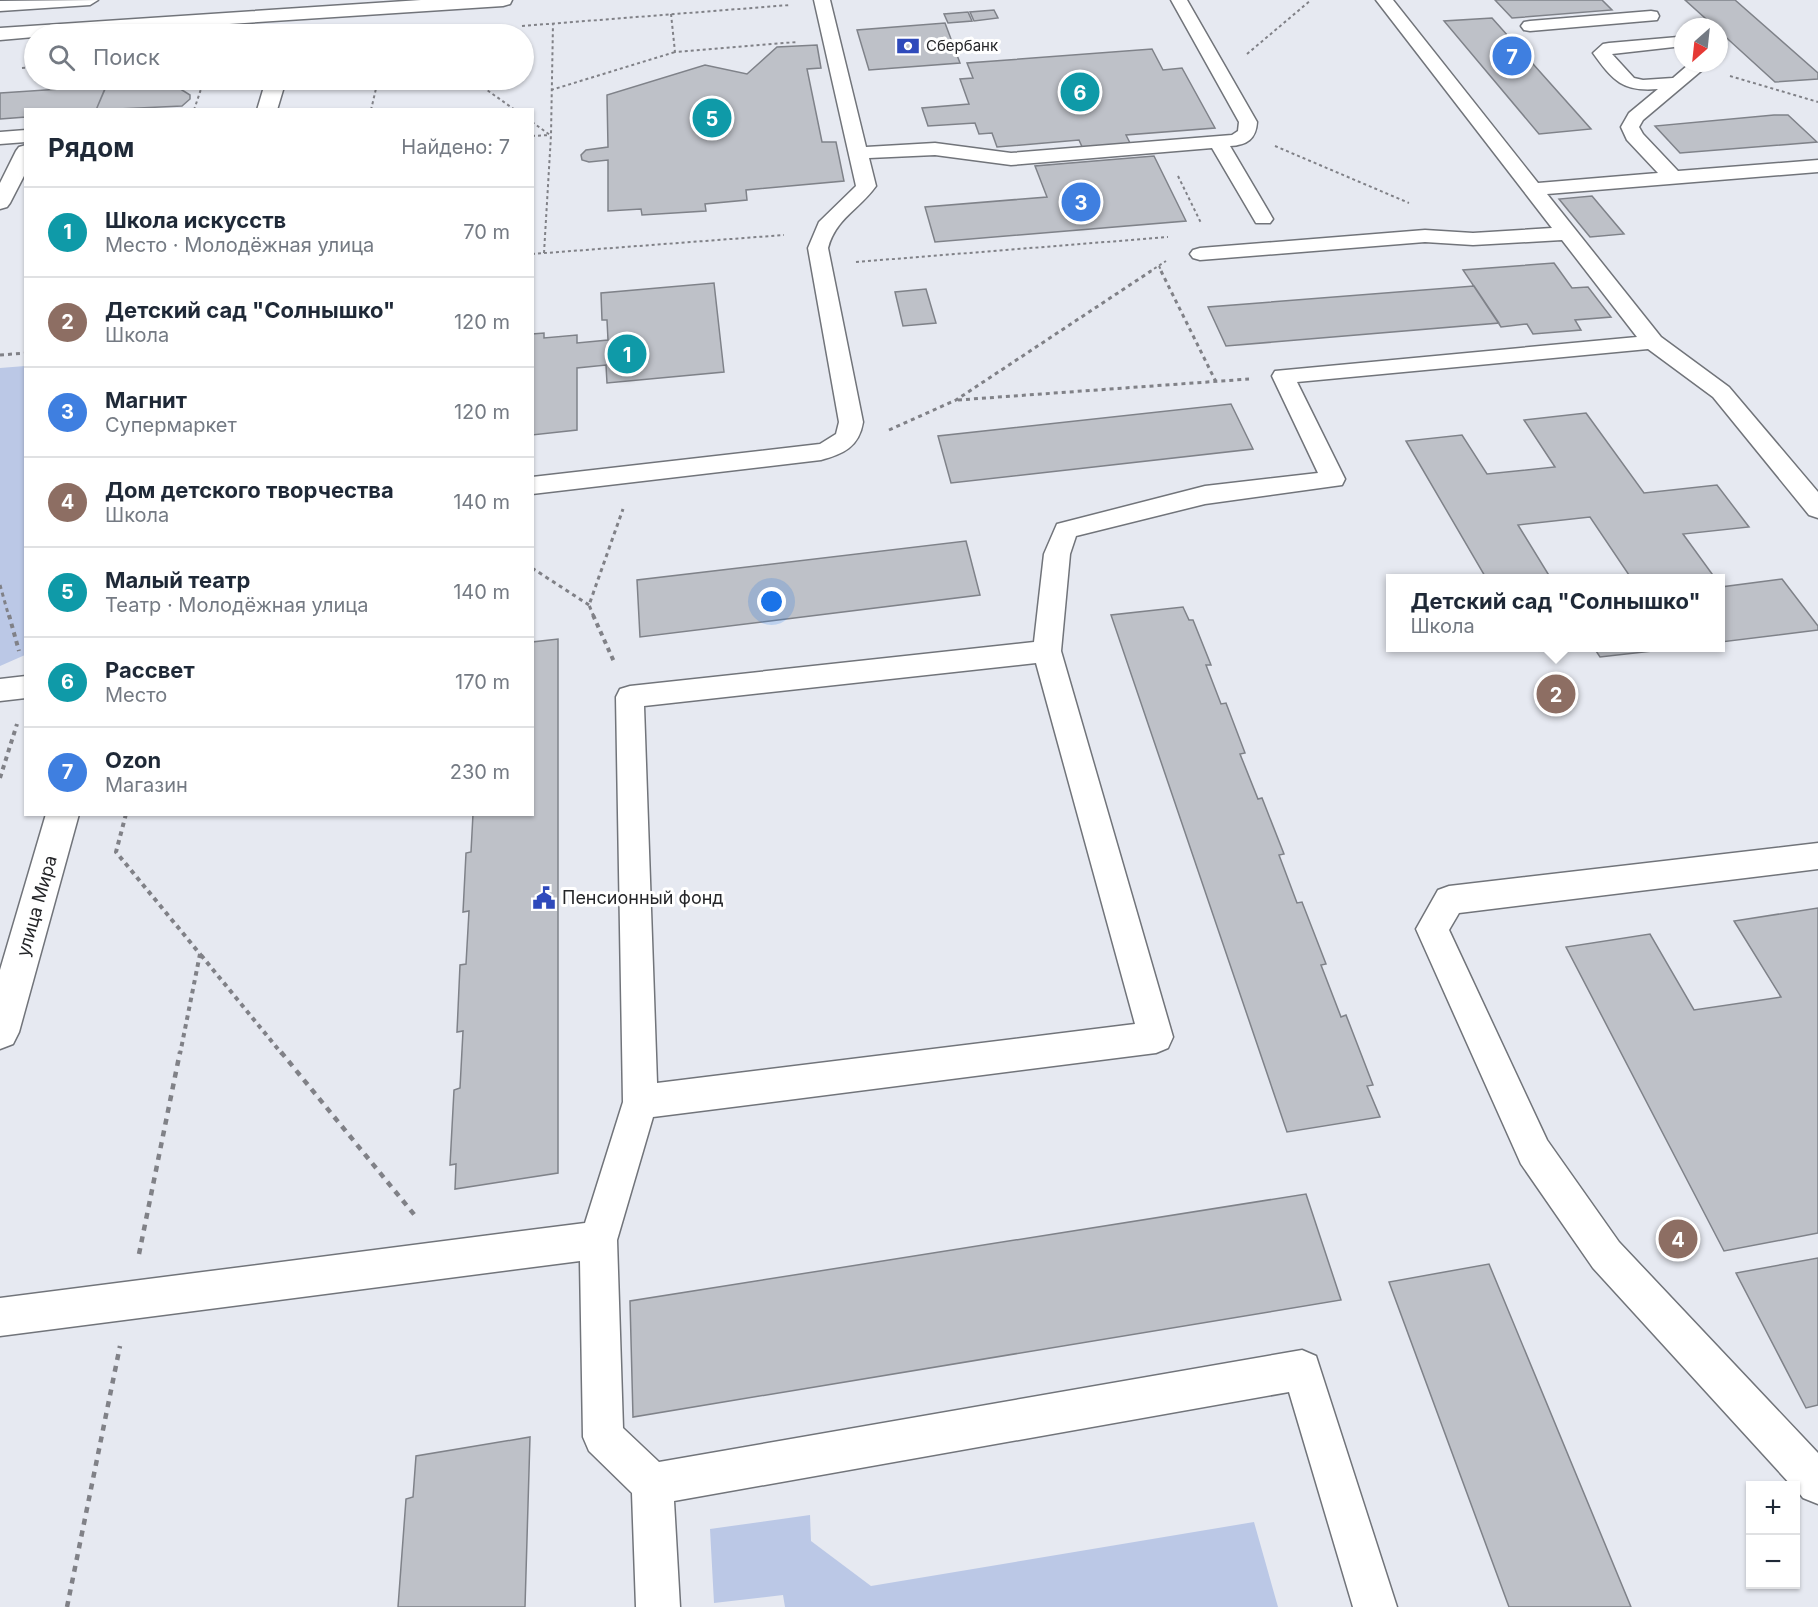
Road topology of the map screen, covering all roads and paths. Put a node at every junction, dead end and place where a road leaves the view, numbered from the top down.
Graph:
1 (90, 0) edge
2 (503, 0) edge
3 (1179, 0) edge
4 (1311, 0) edge
5 (1384, 0) edge
6 (1634, 0) edge
7 (822, 1) edge
8 (0, 6) edge
9 (297, 7) edge
10 (671, 14) junction
11 (1651, 16) junction
12 (552, 23) junction
13 (110, 24) edge
14 (292, 24) edge
15 (534, 25) edge
16 (1530, 26) dead end
17 (24, 32) edge
18 (0, 34) edge
19 (1674, 38) edge
20 (833, 39) junction
21 (1674, 45) edge
22 (675, 52) junction
23 (1688, 72) edge
24 (1722, 72) edge
25 (1222, 76) junction
26 (201, 90) edge
27 (273, 90) edge
28 (376, 90) edge
29 (487, 90) edge
30 (551, 90) junction
31 (1650, 92) junction
32 (1818, 102) edge
33 (195, 108) edge
34 (268, 108) edge
35 (371, 108) edge
36 (512, 108) edge
37 (534, 123) edge
38 (1247, 134) junction
39 (551, 135) junction
40 (24, 136) edge
41 (534, 136) edge
42 (0, 138) edge
43 (1219, 143) junction
44 (1164, 147) junction
45 (859, 153) junction
46 (24, 155) edge
47 (1818, 166) edge
48 (1673, 177) junction
49 (1532, 189) junction
50 (0, 203) edge
51 (1418, 207) dead end
52 (1263, 219) dead end
53 (1201, 224) dead end
54 (821, 232) junction
55 (1567, 233) junction
56 (1171, 237) dead end
57 (544, 253) junction
58 (534, 254) edge
59 (1200, 254) dead end
60 (1168, 260) dead end
61 (822, 265) junction
62 (1159, 266) junction
63 (1653, 342) junction
64 (24, 353) edge
65 (0, 355) edge
66 (1283, 376) junction
67 (1216, 382) junction
68 (956, 400) junction
69 (840, 447) junction
70 (636, 474) junction
71 (534, 486) edge
72 (1818, 509) edge
73 (534, 569) edge
74 (0, 585) edge
75 (589, 605) junction
76 (1047, 651) junction
77 (19, 652) dead end
78 (24, 687) edge
79 (0, 690) edge
80 (630, 697) junction
81 (19, 719) dead end
82 (3, 763) edge
83 (0, 778) edge
84 (62, 816) edge
85 (125, 816) edge
86 (1818, 856) edge
87 (200, 954) junction
88 (0, 1032) edge
89 (640, 1102) junction
90 (598, 1240) junction
91 (449, 1258) junction
92 (129, 1301) junction
93 (0, 1317) edge
94 (1818, 1483) edge
95 (652, 1484) junction
96 (67, 1607) edge
97 (658, 1607) edge
98 (1375, 1607) edge

1 - 8 lane
2 - 9 street
3 - 25 lane
4 - 25 path
5 - 49 lane
6 - 11 lane
7 - 10 path
7 - 20 lane
9 - 13 street
9 - 14 street
10 - 12 path
10 - 22 path
11 - 16 lane
11 - 19 lane
12 - 15 path
12 - 30 path
17 - 18 street
20 - 22 path
20 - 45 lane
21 - 31 lane
22 - 30 path
23 - 31 lane
24 - 32 path
25 - 38 lane
26 - 33 path
27 - 34 street
28 - 35 path
29 - 36 path
30 - 39 path
31 - 48 lane
37 - 39 path
38 - 43 lane
38 - 51 path
39 - 41 path
39 - 57 path
40 - 42 lane
43 - 44 lane
43 - 52 lane
44 - 45 lane
44 - 53 path
45 - 54 lane
46 - 50 lane
47 - 48 lane
48 - 49 lane
49 - 55 lane
54 - 57 path
54 - 61 lane
55 - 59 lane
55 - 63 lane
56 - 61 path
57 - 58 path
60 - 62 path
61 - 69 lane
62 - 67 path
62 - 68 path
63 - 66 lane
63 - 72 lane
64 - 65 path
66 - 67 path
66 - 76 lane
67 - 68 path
68 - 69 path
69 - 70 lane
70 - 71 lane
70 - 75 path
73 - 75 path
74 - 77 path
75 - 80 path
76 - 80 lane
76 - 89 lane
78 - 79 lane
80 - 89 lane
81 - 82 path
82 - 83 path
84 - 88 street, улица Мира
85 - 87 path
86 - 94 lane
87 - 91 path
87 - 92 path
89 - 90 lane
90 - 91 lane
90 - 95 lane
91 - 92 lane
92 - 93 lane
92 - 96 path
95 - 97 lane
95 - 98 lane

